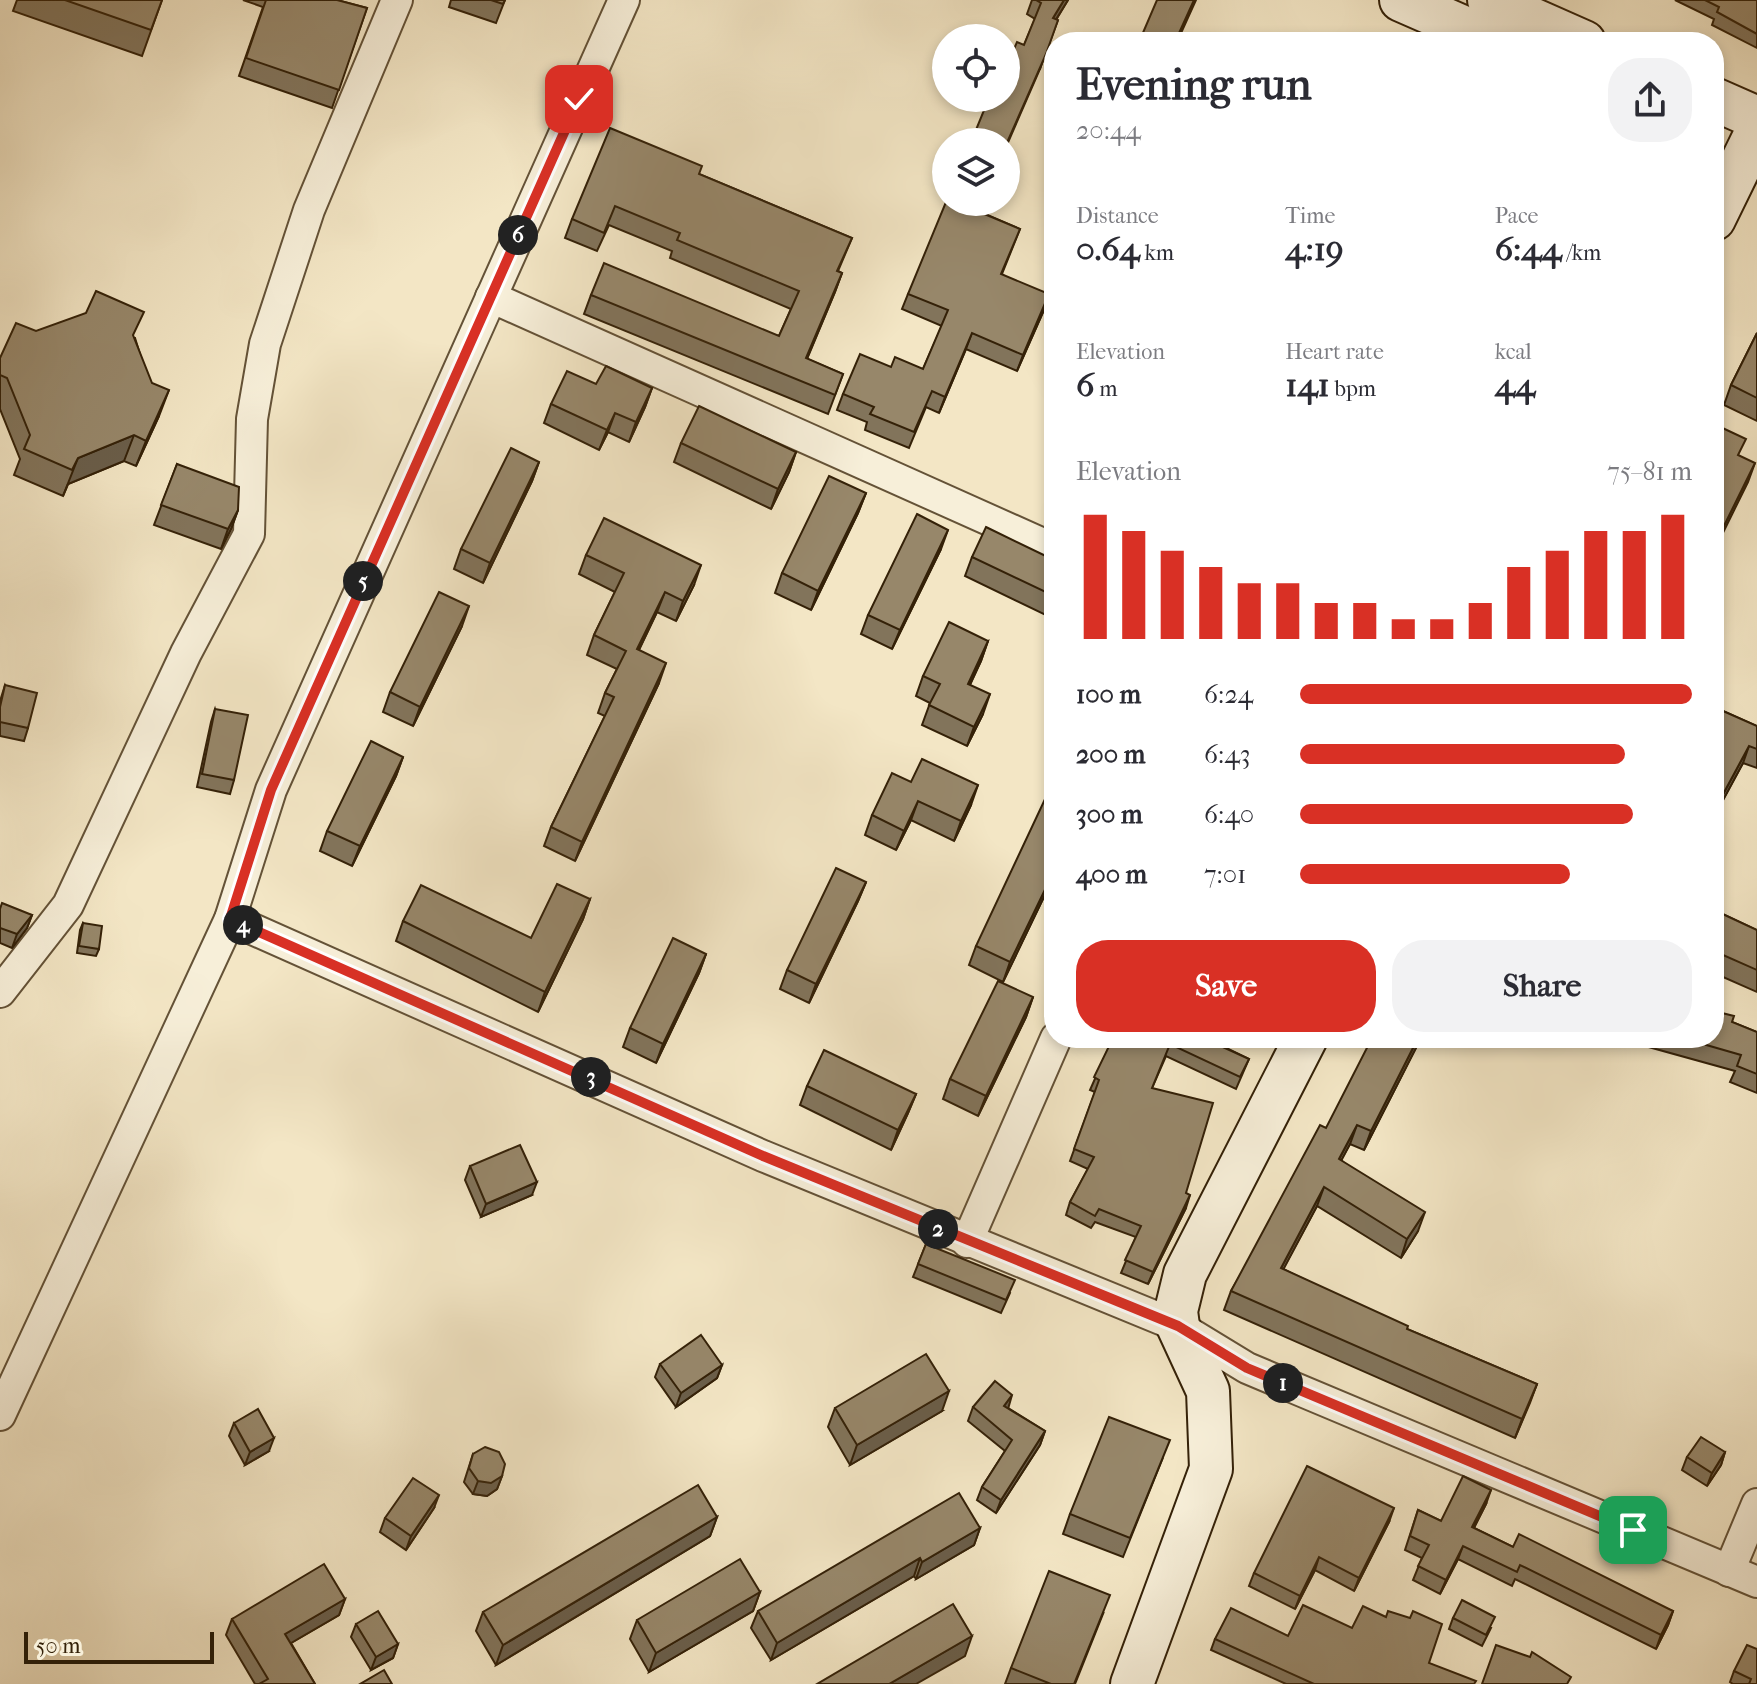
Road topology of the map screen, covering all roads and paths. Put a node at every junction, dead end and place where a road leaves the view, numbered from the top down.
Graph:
1 (397, 0) edge
2 (624, 0) edge
3 (1401, 0) edge
4 (1497, 17) edge
5 (1549, 32) edge
6 (1724, 112) edge
7 (1746, 139) edge
8 (1724, 194) edge
9 (491, 297) junction
10 (1044, 545) edge
11 (230, 919) junction
12 (0, 992) edge
13 (1052, 1048) edge
14 (1301, 1048) edge
15 (967, 1242) junction
16 (1178, 1326) junction
17 (0, 1415) edge
18 (1757, 1504) edge
19 (1729, 1571) junction
20 (1757, 1582) edge
21 (1132, 1684) edge

1 - 12 street
2 - 9 street
3 - 4 street
4 - 5 street
6 - 7 street
7 - 8 street
9 - 10 street
9 - 11 street
11 - 15 street
11 - 17 street
13 - 15 street
14 - 16 street
15 - 16 street
16 - 19 street
16 - 21 street
18 - 19 street
19 - 20 street

